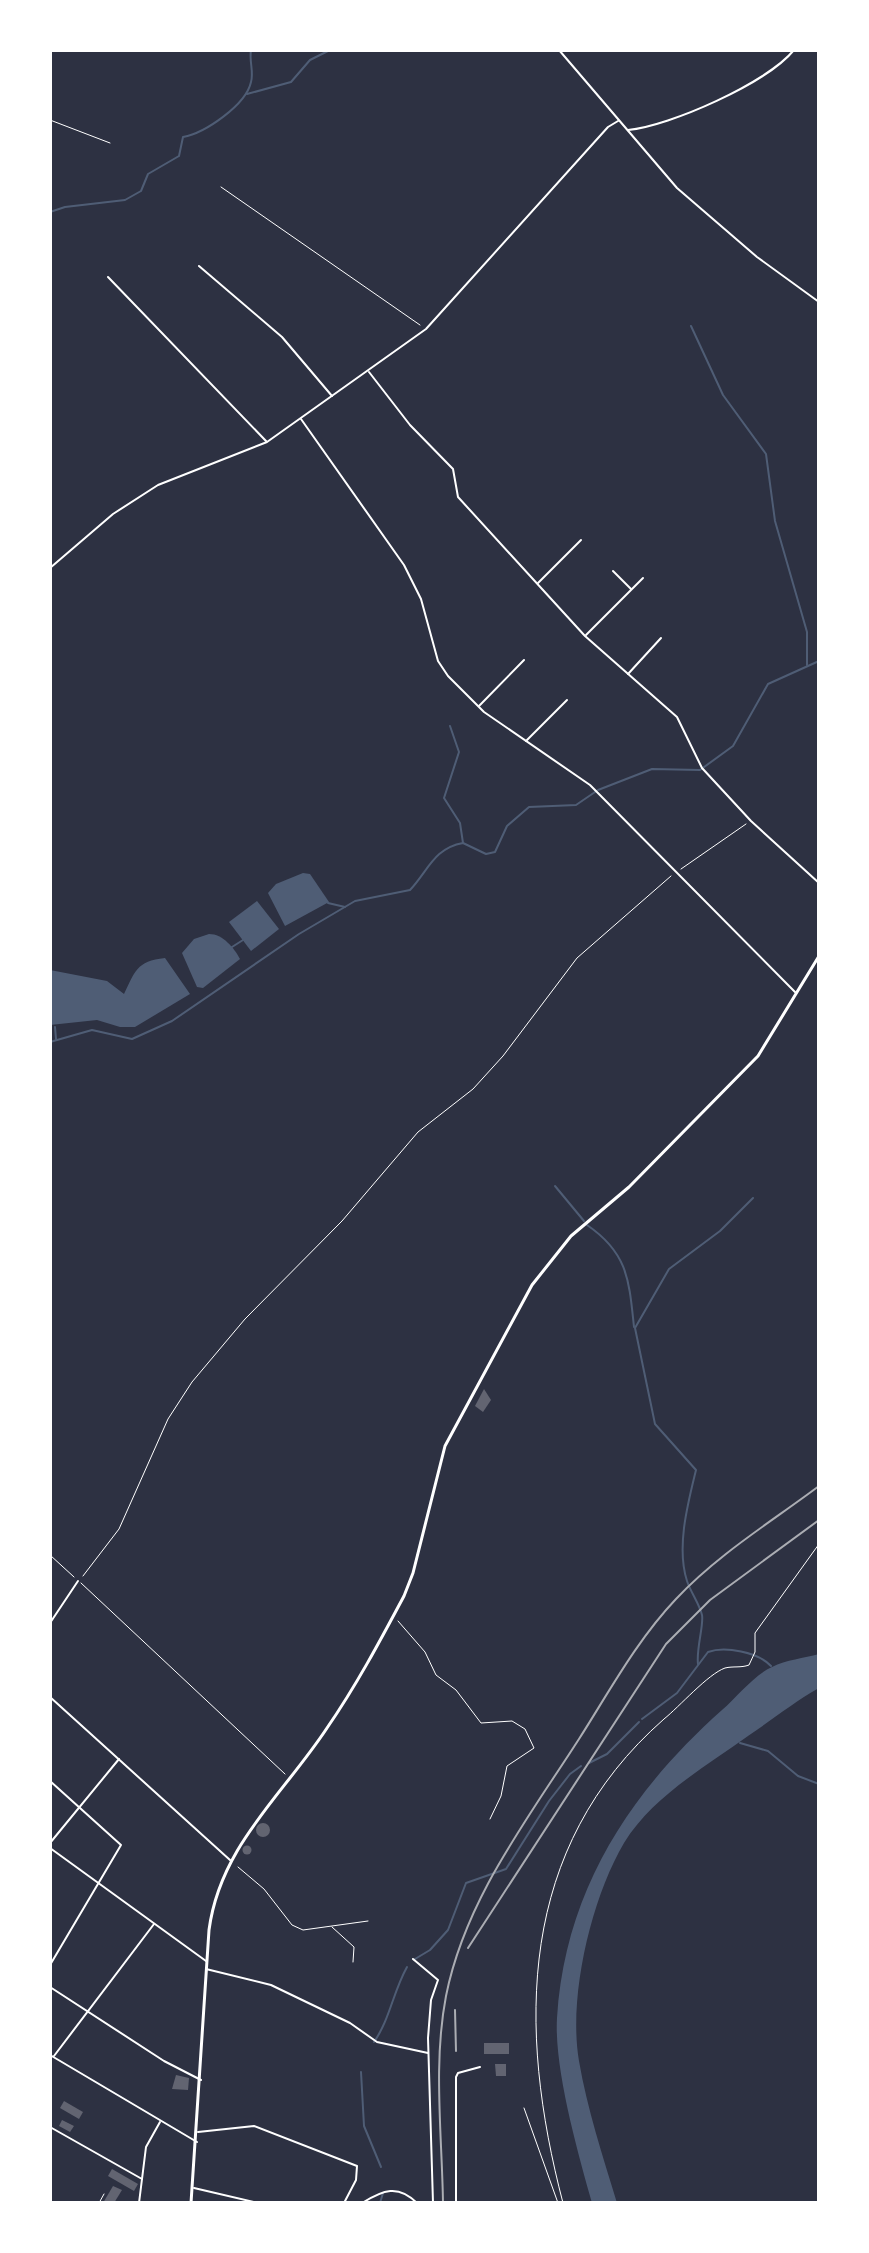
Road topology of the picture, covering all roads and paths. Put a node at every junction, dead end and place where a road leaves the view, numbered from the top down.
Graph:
1 (559, 50) edge
2 (794, 50) edge
3 (50, 120) edge
4 (618, 121) junction
5 (627, 130) junction
6 (110, 143) dead end
7 (221, 187) dead end
8 (199, 266) dead end
9 (108, 277) dead end
10 (819, 302) edge
11 (426, 329) junction
12 (369, 372) junction
13 (333, 397) junction
14 (301, 419) junction
15 (267, 442) junction
16 (581, 540) dead end
17 (50, 568) edge
18 (613, 571) dead end
19 (643, 578) dead end
20 (538, 584) junction
21 (632, 590) junction
22 (585, 636) junction
23 (661, 638) dead end
24 (524, 660) dead end
25 (627, 674) junction
26 (567, 700) dead end
27 (478, 707) junction
28 (525, 742) junction
29 (751, 821) junction
30 (674, 874) junction
31 (819, 883) edge
32 (819, 956) edge
33 (796, 993) junction
34 (819, 1544) edge
35 (50, 1555) edge
36 (78, 1581) junction
37 (393, 1617) junction
38 (50, 1623) edge
39 (50, 1697) edge
40 (120, 1759) junction
41 (290, 1778) junction
42 (50, 1781) edge
43 (79, 1807) junction
44 (490, 1819) dead end
45 (50, 1843) edge
46 (50, 1848) edge
47 (230, 1860) junction
48 (97, 1885) junction
49 (368, 1921) dead end
50 (155, 1923) junction
51 (330, 1925) junction
52 (207, 1961) junction
53 (414, 1961) dead end
54 (353, 1962) dead end
55 (50, 1965) edge
56 (206, 1969) junction
57 (50, 1987) edge
58 (89, 2012) junction
59 (429, 2054) junction
60 (52, 2056) edge
61 (480, 2067) dead end
62 (201, 2080) junction
63 (524, 2108) dead end
64 (160, 2120) junction
65 (50, 2127) edge
66 (198, 2132) junction
67 (197, 2142) junction
68 (142, 2179) junction
69 (193, 2188) junction
70 (104, 2194) dead end
71 (99, 2203) edge
72 (139, 2203) edge
73 (191, 2203) edge
74 (258, 2203) edge
75 (344, 2203) edge
76 (362, 2203) edge
77 (417, 2203) edge
78 (433, 2203) edge
79 (456, 2203) edge
80 (558, 2203) edge
81 (563, 2203) edge

1 - 4 street
2 - 5 street
3 - 6 path
4 - 5 street
4 - 11 street
5 - 10 street
7 - 11 path
8 - 13 street
9 - 15 street
11 - 12 street
12 - 13 street
12 - 20 street
13 - 14 street
14 - 15 street
14 - 27 street
15 - 17 street
16 - 20 street
18 - 21 street
19 - 21 street
20 - 22 street
21 - 22 street
22 - 25 street
23 - 25 street
24 - 27 street
25 - 29 street
26 - 28 street
27 - 28 street
28 - 30 street
29 - 30 path
29 - 31 street
30 - 33 street
30 - 36 path
32 - 33 main road
33 - 37 main road
34 - 81 path
35 - 36 path
36 - 38 street
36 - 41 path
37 - 41 main road
37 - 44 path
39 - 40 street
40 - 43 street
40 - 47 street
41 - 47 main road
42 - 43 street
43 - 45 street
43 - 48 street
46 - 48 street
47 - 51 path
47 - 52 main road
48 - 50 street
48 - 55 street
49 - 51 path
50 - 52 street
50 - 58 street
51 - 54 path
52 - 56 main road
53 - 59 street
56 - 59 street
56 - 62 main road
57 - 58 street
58 - 60 street
58 - 62 street
59 - 78 street
60 - 64 street
61 - 79 street
62 - 66 main road
63 - 80 path
64 - 67 street
64 - 68 street
65 - 68 street
66 - 67 main road
66 - 75 street
67 - 69 main road
68 - 72 street
69 - 73 main road
69 - 74 street
70 - 71 lane
76 - 77 street

